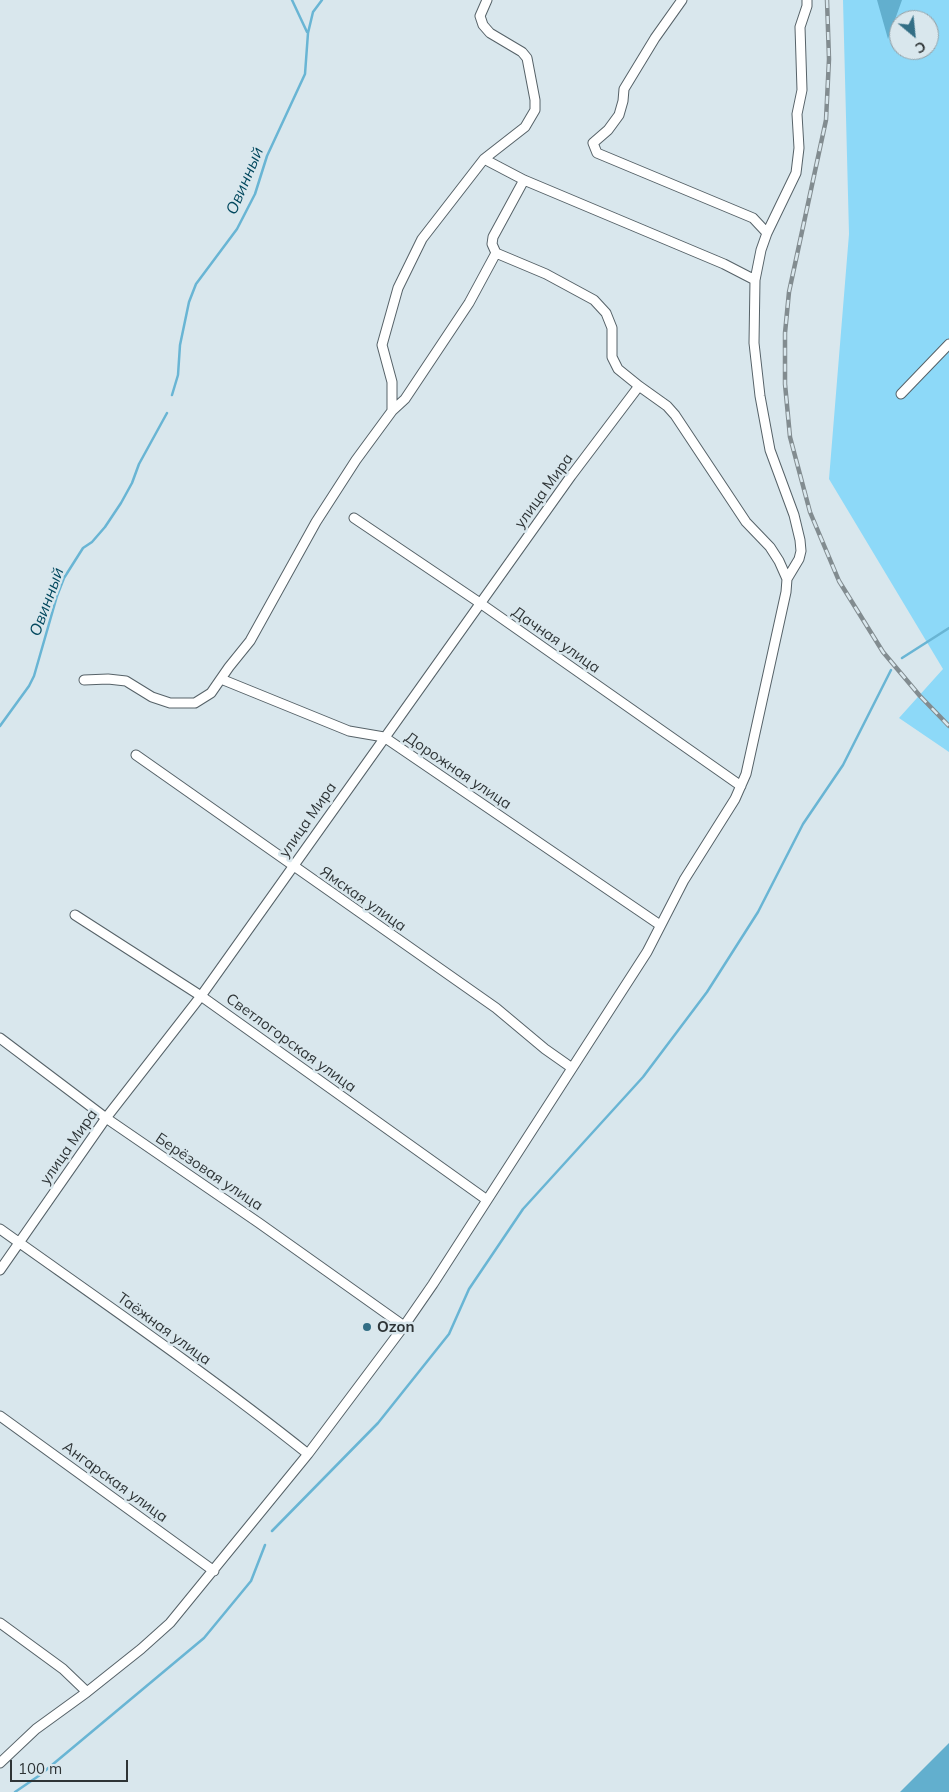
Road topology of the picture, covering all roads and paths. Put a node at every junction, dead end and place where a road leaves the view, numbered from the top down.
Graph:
1 (487, 0) edge
2 (682, 0) edge
3 (807, 0) edge
4 (484, 159) junction
5 (524, 180) junction
6 (767, 233) junction
7 (496, 253) junction
8 (755, 280) junction
9 (949, 344) edge
10 (639, 386) junction
11 (901, 394) dead end
12 (392, 411) junction
13 (354, 518) dead end
14 (787, 579) junction
15 (480, 603) junction
16 (221, 679) junction
17 (84, 680) dead end
18 (384, 737) junction
19 (136, 755) dead end
20 (741, 786) junction
21 (292, 867) junction
22 (75, 915) dead end
23 (660, 926) junction
24 (201, 996) junction
25 (0, 1038) edge
26 (572, 1068) junction
27 (106, 1118) junction
28 (487, 1200) junction
29 (0, 1229) edge
30 (19, 1242) junction
31 (0, 1270) edge
32 (404, 1326) junction
33 (0, 1416) edge
34 (308, 1454) junction
35 (214, 1571) junction
36 (0, 1623) edge
37 (87, 1692) junction
38 (0, 1763) edge

1 - 4 street
2 - 6 street
3 - 6 street
4 - 5 street
4 - 12 street
5 - 7 street
5 - 8 street
6 - 8 street
7 - 10 street
7 - 12 street
8 - 14 street
9 - 11 street
10 - 14 street
10 - 15 street, улица Мира
12 - 16 street
13 - 15 street, Дачная улица
14 - 20 street
15 - 18 street, улица Мира
15 - 20 street, Дачная улица
16 - 17 street
16 - 18 street, Дорожная улица
18 - 21 street, улица Мира
18 - 23 street, Дорожная улица
19 - 21 street, Ямская улица
20 - 23 street
21 - 24 street, улица Мира
21 - 26 street, Ямская улица
22 - 24 street, Светлогорская улица
23 - 26 street
24 - 27 street, улица Мира
24 - 28 street, Светлогорская улица
25 - 27 street, Берёзовая улица
26 - 28 street
27 - 30 street, улица Мира
27 - 32 street, Берёзовая улица
28 - 32 street
29 - 30 street, Таёжная улица
30 - 31 street, улица Мира
30 - 34 street, Таёжная улица
32 - 34 street
33 - 35 street, Ангарская улица
34 - 35 street
35 - 37 street
36 - 37 street
37 - 38 street

